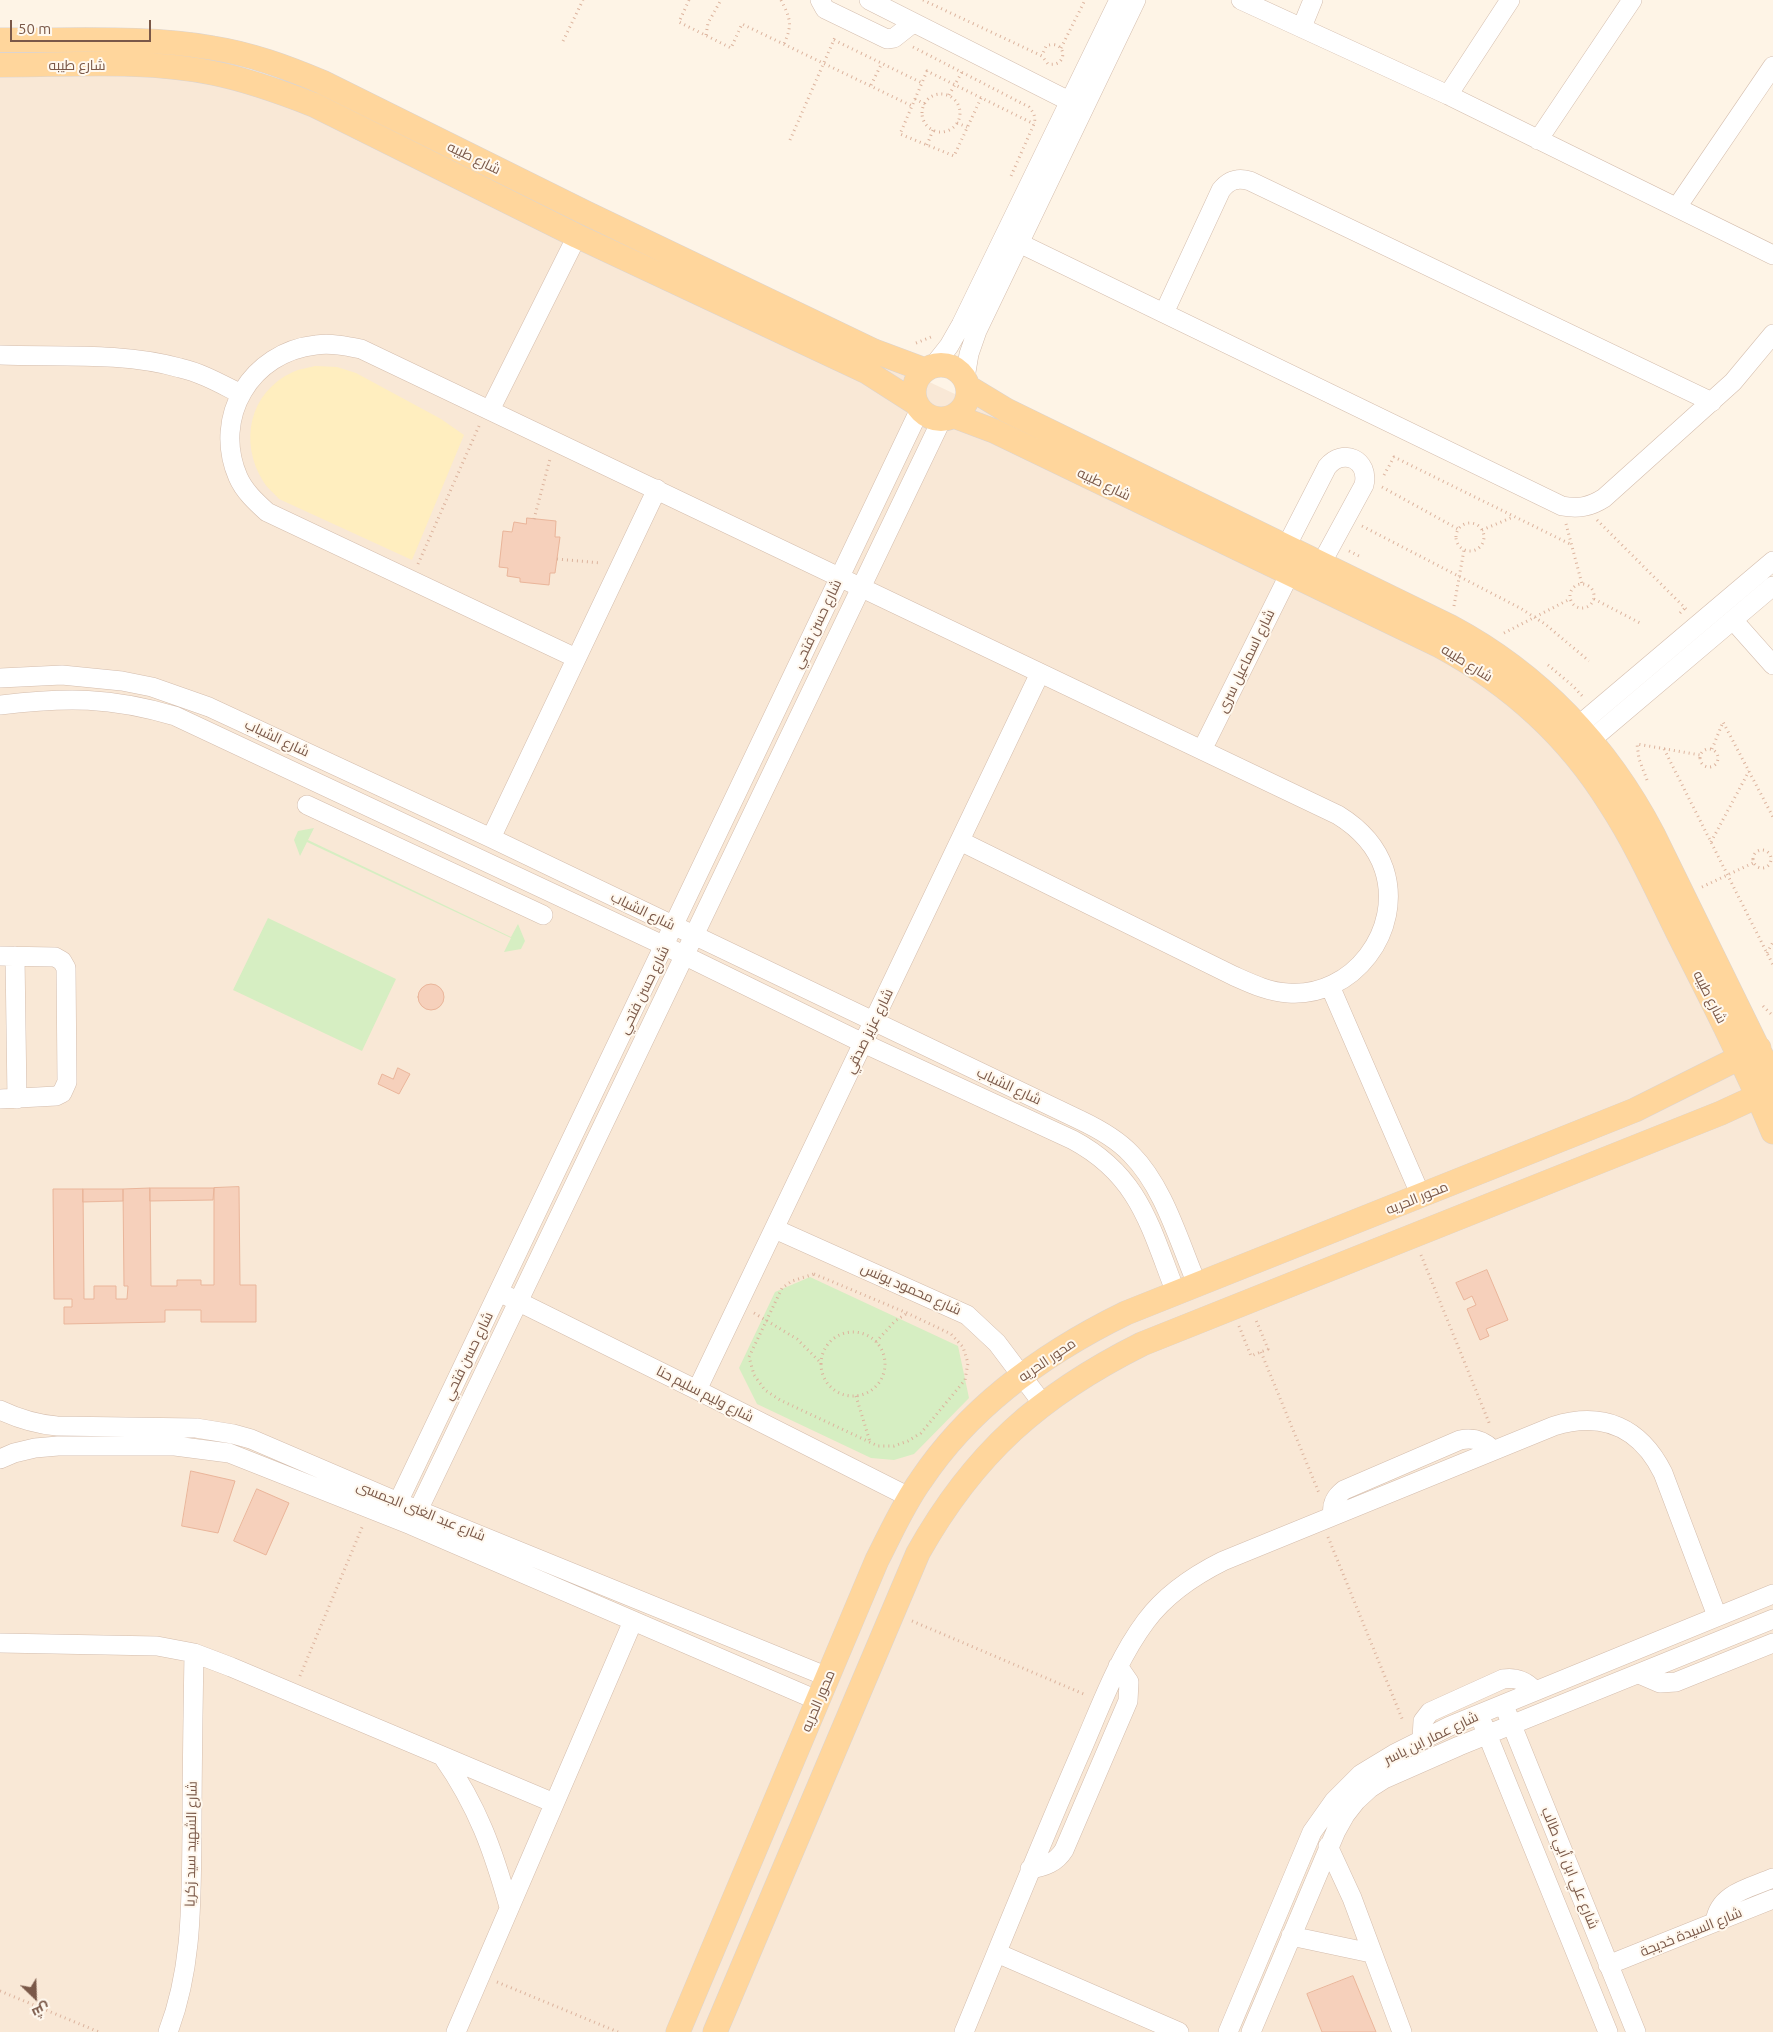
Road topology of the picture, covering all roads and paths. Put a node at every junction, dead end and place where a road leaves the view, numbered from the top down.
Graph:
1 (583, 0) edge
2 (689, 0) edge
3 (721, 0) edge
4 (781, 0) edge
5 (820, 0) edge
6 (869, 0) edge
7 (923, 0) edge
8 (1085, 0) edge
9 (1119, 0) edge
10 (1136, 0) edge
11 (1241, 0) edge
12 (1313, 0) edge
13 (1510, 0) edge
14 (1632, 0) edge
15 (843, 18) junction
16 (913, 23) junction
17 (1302, 27) junction
18 (706, 35) junction
19 (894, 38) junction
20 (0, 40) edge
21 (834, 40) junction
22 (563, 41) dead end
23 (784, 44) junction
24 (1061, 48) junction
25 (972, 53) junction
26 (1042, 56) junction
27 (824, 62) junction
28 (882, 63) junction
29 (0, 65) edge
30 (1773, 67) edge
31 (961, 73) junction
32 (922, 83) junction
33 (955, 85) junction
34 (871, 86) junction
35 (949, 95) junction
36 (1448, 95) junction
37 (981, 98) junction
38 (915, 99) junction
39 (1069, 101) junction
40 (924, 104) junction
41 (912, 106) junction
42 (957, 123) junction
43 (1034, 124) junction
44 (968, 127) junction
45 (933, 130) junction
46 (790, 140) dead end
47 (1538, 140) junction
48 (927, 145) junction
49 (1010, 177) dead end
50 (1677, 207) junction
51 (577, 236) junction
52 (1019, 244) junction
53 (1773, 255) edge
54 (1164, 313) junction
55 (938, 332) dead end
56 (1773, 334) edge
57 (912, 344) dead end
58 (0, 355) edge
59 (930, 368) junction
60 (966, 383) junction
61 (241, 394) junction
62 (1712, 402) junction
63 (918, 407) junction
64 (488, 409) junction
65 (948, 418) junction
66 (555, 440) junction
67 (1383, 478) dead end
68 (1379, 485) dead end
69 (656, 489) junction
70 (1562, 506) junction
71 (1584, 508) junction
72 (1514, 517) junction
73 (1346, 518) junction
74 (534, 519) dead end
75 (1458, 529) junction
76 (1482, 530) junction
77 (1572, 545) junction
78 (1286, 547) junction
79 (1464, 550) junction
80 (557, 559) dead end
81 (1773, 561) edge
82 (595, 562) dead end
83 (1321, 564) junction
84 (1290, 573) junction
85 (1459, 576) junction
86 (839, 577) junction
87 (411, 581) junction
88 (1582, 584) junction
89 (1773, 586) edge
90 (861, 588) junction
91 (1570, 599) junction
92 (1594, 599) junction
93 (1454, 607) dead end
94 (1685, 608) junction
95 (1678, 615) dead end
96 (1534, 616) junction
97 (1733, 620) junction
98 (1640, 623) dead end
99 (1700, 623) junction
100 (1504, 633) dead end
101 (576, 658) junction
102 (1589, 661) dead end
103 (1773, 665) edge
104 (1040, 673) junction
105 (0, 678) edge
106 (1591, 697) dead end
107 (1581, 701) dead end
108 (0, 705) edge
109 (1584, 733) junction
110 (1637, 744) dead end
111 (1664, 749) junction
112 (1712, 749) junction
113 (1202, 750) junction
114 (1700, 755) junction
115 (1749, 771) junction
116 (307, 805) dead end
117 (1773, 817) edge
118 (491, 838) junction
119 (960, 841) junction
120 (1711, 842) junction
121 (1771, 854) edge
122 (1753, 863) junction
123 (1728, 875) junction
124 (1702, 887) dead end
125 (543, 915) dead end
126 (674, 926) junction
127 (694, 936) junction
128 (1773, 942) edge
129 (665, 946) junction
130 (1767, 953) junction
131 (8, 956) edge
132 (684, 956) junction
133 (1773, 965) edge
134 (1330, 986) junction
135 (874, 1022) junction
136 (863, 1043) junction
137 (1758, 1049) edge
138 (1773, 1079) edge
139 (1766, 1093) edge
140 (8, 1099) edge
141 (1773, 1132) edge
142 (1421, 1196) junction
143 (775, 1229) junction
144 (1413, 1236) junction
145 (1187, 1289) junction
146 (499, 1293) junction
147 (935, 1300) junction
148 (518, 1302) junction
149 (739, 1304) junction
150 (1240, 1304) junction
151 (907, 1313) junction
152 (766, 1320) junction
153 (876, 1342) junction
154 (1261, 1352) junction
155 (821, 1363) junction
156 (1022, 1375) junction
157 (697, 1390) junction
158 (856, 1396) junction
159 (1043, 1404) junction
160 (0, 1410) edge
161 (870, 1442) junction
162 (1497, 1449) junction
163 (0, 1459) edge
164 (909, 1497) junction
165 (370, 1508) junction
166 (395, 1509) junction
167 (415, 1518) junction
168 (1328, 1518) junction
169 (1773, 1594) edge
170 (892, 1613) junction
171 (1717, 1616) junction
172 (1773, 1619) edge
173 (633, 1621) junction
174 (0, 1643) edge
175 (1773, 1643) edge
176 (194, 1653) junction
177 (1118, 1666) junction
178 (1639, 1674) junction
179 (828, 1677) junction
180 (1534, 1691) junction
181 (293, 1693) junction
182 (819, 1700) junction
183 (1102, 1702) junction
184 (1503, 1704) junction
185 (1478, 1714) junction
186 (1512, 1724) junction
187 (1487, 1735) junction
188 (1417, 1742) junction
189 (443, 1757) junction
190 (554, 1803) junction
191 (1328, 1846) junction
192 (1030, 1869) junction
193 (1773, 1878) edge
194 (1773, 1899) edge
195 (509, 1908) junction
196 (1714, 1922) junction
197 (1291, 1936) junction
198 (997, 1953) junction
199 (1371, 1953) junction
200 (1608, 1965) junction
201 (480, 1975) junction
202 (0, 1991) edge
203 (99, 2032) edge
204 (168, 2032) edge
205 (456, 2032) edge
206 (618, 2032) edge
207 (678, 2032) edge
208 (715, 2032) edge
209 (964, 2032) edge
210 (1179, 2032) edge
211 (1228, 2032) edge
212 (1251, 2032) edge
213 (1402, 2032) edge
214 (1608, 2032) edge
215 (1636, 2032) edge

1 - 22 path
2 - 18 path
3 - 18 path
4 - 23 path
5 - 15 street
6 - 16 street
7 - 26 path
8 - 24 path
9 - 39 street
10 - 52 street
11 - 17 street
12 - 17 street
13 - 36 street
14 - 47 street
15 - 19 street
15 - 21 path
16 - 19 street
16 - 25 street
17 - 36 street
18 - 23 path
19 - 31 path
20 - 59 main road, شارع طيبه
21 - 27 path
21 - 28 path
23 - 27 path
24 - 26 path
24 - 26 path
25 - 31 path
25 - 39 street
27 - 34 path
27 - 46 path
28 - 32 path
28 - 34 path
29 - 51 main road, شارع طيبه
30 - 50 street
31 - 33 path
31 - 43 path
32 - 33 path
32 - 38 path
33 - 35 path
33 - 37 path
34 - 41 path
35 - 40 path
35 - 42 path
36 - 47 street
37 - 43 path
37 - 44 path
38 - 40 path
38 - 41 path
39 - 59 street
40 - 45 path
41 - 48 path
42 - 44 path
42 - 45 path
43 - 49 path
44 - 48 path
45 - 48 path
47 - 50 street
50 - 53 street
51 - 63 main road, شارع طيبه
51 - 64 street
52 - 54 street
52 - 60 street
54 - 62 street
54 - 70 street
55 - 57 path
56 - 62 street
58 - 61 street
59 - 60 main road
59 - 63 main road
60 - 65 main road
60 - 78 main road, شارع طيبه
61 - 64 street
61 - 87 street
62 - 71 street
63 - 65 main road
63 - 86 street, شارع حسن فتحي
64 - 66 street
64 - 87 path
65 - 84 main road, شارع طيبه
65 - 90 street, شارع حسن فتحي
66 - 69 street
66 - 74 path
67 - 72 path
68 - 75 path
69 - 86 street
69 - 101 street
70 - 71 street
70 - 77 path
71 - 94 path
72 - 76 path
72 - 77 path
73 - 78 street
73 - 83 street
73 - 85 path
75 - 76 path
75 - 79 path
76 - 79 path
77 - 88 path
78 - 83 main road, شارع طيبه
79 - 85 path
80 - 82 path
81 - 99 street
83 - 109 main road, شارع طيبه
84 - 113 street, شارع اسماعيل سرى
84 - 137 main road, شارع طيبه
85 - 93 path
85 - 96 path
86 - 90 street
86 - 126 street, شارع حسن فتحي
87 - 101 street
88 - 91 path
88 - 92 path
89 - 97 street
90 - 104 street
90 - 127 street, شارع حسن فتحي
91 - 92 path
91 - 96 path
92 - 98 path
94 - 95 path
94 - 99 path
96 - 100 path
96 - 102 path
97 - 103 street
97 - 109 street
99 - 109 street
101 - 118 street
104 - 113 street
104 - 119 street, شارع عزيز صدقي
105 - 108 street
105 - 118 street, شارع الشباب
106 - 107 path
108 - 129 street, شارع الشباب
109 - 137 main road, شارع طيبه
110 - 111 path
111 - 114 path
111 - 120 path
112 - 114 path
112 - 114 path
112 - 115 path
113 - 134 street
115 - 117 path
115 - 120 path
116 - 125 street
118 - 126 street, شارع الشباب
119 - 134 street
119 - 135 street, شارع عزيز صدقي
120 - 123 path
121 - 122 path
121 - 122 path
122 - 123 path
123 - 124 path
123 - 130 path
126 - 127 street, شارع الشباب
126 - 129 street, شارع حسن فتحي
127 - 132 street, شارع حسن فتحي
127 - 135 street, شارع الشباب
128 - 130 path
129 - 132 street, شارع الشباب
129 - 146 street, شارع حسن فتحي
130 - 133 path
131 - 140 street
131 - 140 street
132 - 136 street, شارع الشباب
132 - 148 street, شارع حسن فتحي
134 - 142 street
135 - 136 street, شارع عزيز صدقي
135 - 145 street, شارع الشباب
136 - 143 street, شارع عزيز صدقي
136 - 145 street, شارع الشباب
137 - 138 main road, شارع طيبه
137 - 139 main road, شارع طيبه
137 - 142 main road, محور الحريه
139 - 141 main road, شارع طيبه
139 - 144 main road
142 - 145 main road, محور الحريه
143 - 147 street, شارع محمود يونس
143 - 149 street, شارع عزيز صدقي
144 - 150 main road
144 - 162 path
145 - 156 main road, محور الحريه
146 - 148 street, شارع وليم سليم حنا
146 - 166 street, شارع حسن فتحي
147 - 151 path
147 - 156 street, شارع محمود يونس
148 - 157 street, شارع وليم سليم حنا
148 - 167 street, شارع حسن فتحي
149 - 152 path
149 - 157 street, شارع عزيز صدقي
150 - 154 path
150 - 154 path
150 - 159 main road
151 - 152 path
151 - 153 path
151 - 161 path
152 - 155 path
152 - 161 path
153 - 155 path
153 - 158 path
154 - 168 path
155 - 158 path
156 - 159 street, شارع محمود يونس
156 - 164 main road, محور الحريه
157 - 164 street, شارع وليم سليم حنا
158 - 161 path
159 - 170 main road
160 - 166 street, شارع عبد الغنى الجمسى
162 - 168 street
162 - 171 street
163 - 165 street, شارع عبد الغنى الجمسى
164 - 179 main road, محور الحريه
165 - 166 street, شارع عبد الغنى الجمسى
165 - 181 path
166 - 167 street, شارع عبد الغنى الجمسى
167 - 173 street, شارع عبد الغنى الجمسى
167 - 179 street, شارع عبد الغنى الجمسى
168 - 177 street
168 - 188 path
169 - 171 street, شارع عمار ابن ياسر
170 - 183 path
170 - 208 main road
171 - 180 street, شارع عمار ابن ياسر
172 - 178 street, شارع عمار ابن ياسر
173 - 182 street, شارع عبد الغنى الجمسى
173 - 190 street
174 - 176 street
175 - 178 street
176 - 181 street
176 - 204 street, شارع الشهيد سيد زكريا
177 - 183 street
177 - 192 street
178 - 186 street, شارع عمار ابن ياسر
179 - 182 main road, محور الحريه
180 - 184 street, شارع عمار ابن ياسر
180 - 188 street
181 - 189 street
182 - 207 main road, محور الحريه
183 - 192 street
184 - 185 street, شارع عمار ابن ياسر
184 - 186 street, شارع علي ابن أبي طالب
185 - 187 street, شارع علي ابن أبي طالب
185 - 188 street, شارع عمار ابن ياسر
186 - 187 street, شارع عمار ابن ياسر
186 - 200 street, شارع علي ابن أبي طالب
187 - 191 street, شارع عمار ابن ياسر
187 - 214 street, شارع علي ابن أبي طالب
188 - 211 street, شارع عمار ابن ياسر
189 - 190 street
189 - 195 street
190 - 195 street
191 - 197 street, شارع عمار ابن ياسر
191 - 199 street
192 - 198 street
193 - 196 street
194 - 196 street, شارع السيدة خديجة
195 - 201 street
196 - 200 street, شارع السيدة خديجة
197 - 199 street
197 - 212 street, شارع عمار ابن ياسر
198 - 209 street
198 - 210 street
199 - 213 street
200 - 215 street, شارع علي ابن أبي طالب
201 - 205 street
201 - 206 path
202 - 203 path

